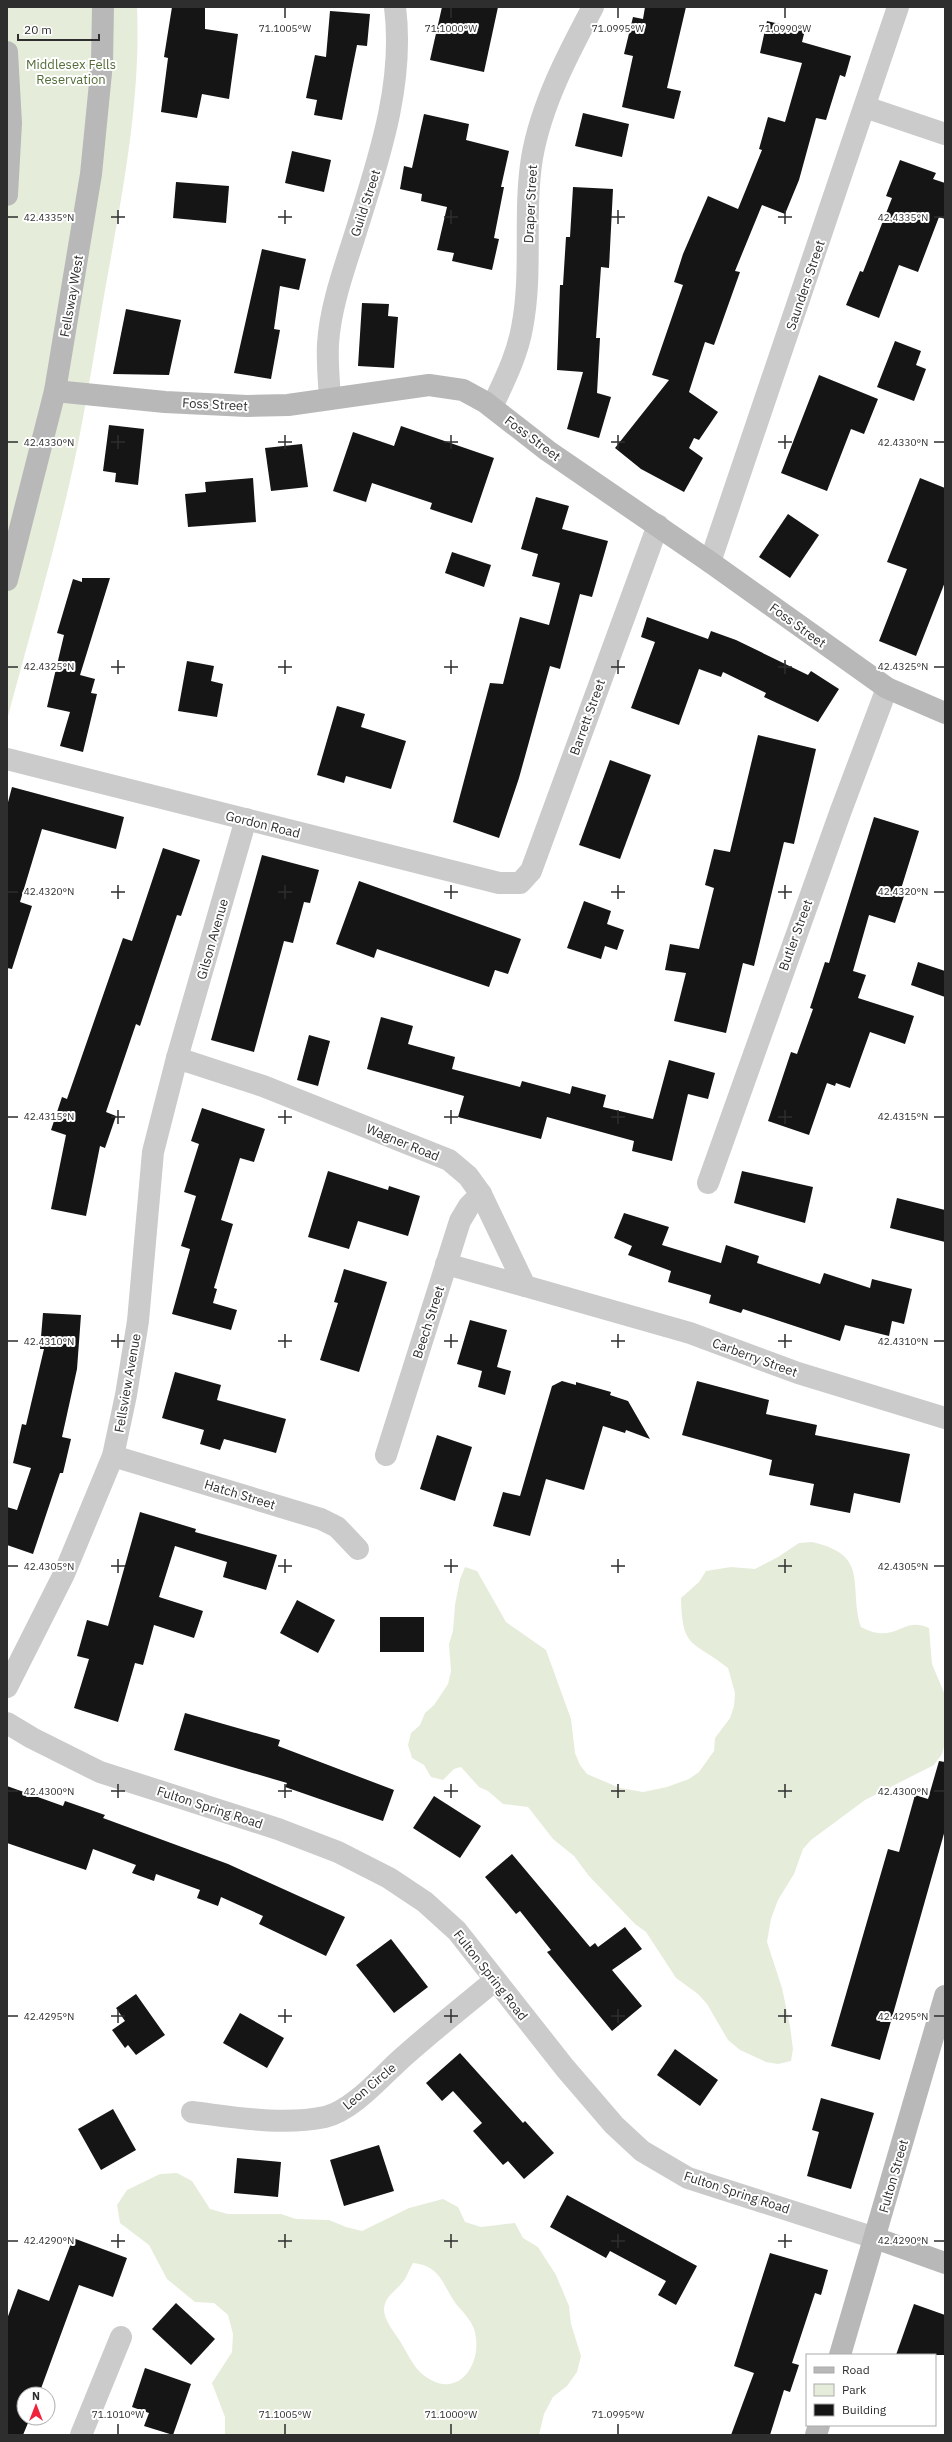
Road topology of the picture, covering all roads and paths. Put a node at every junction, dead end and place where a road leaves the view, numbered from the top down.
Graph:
1 (104, 7) edge
2 (395, 7) edge
3 (593, 7) edge
4 (898, 7) edge
5 (7, 52) edge
6 (865, 107) junction
7 (945, 134) edge
8 (7, 195) edge
9 (55, 391) junction
10 (330, 399) junction
11 (492, 407) junction
12 (658, 525) junction
13 (710, 562) junction
14 (7, 580) edge
15 (887, 688) junction
16 (944, 710) edge
17 (7, 759) edge
18 (246, 819) junction
19 (520, 883) joint
20 (177, 1058) junction
21 (708, 1183) dead end
22 (482, 1194) junction
23 (446, 1264) junction
24 (525, 1286) junction
25 (945, 1418) edge
26 (386, 1455) dead end
27 (113, 1456) junction
28 (358, 1549) dead end
29 (7, 1688) edge
30 (7, 1723) edge
31 (494, 1981) junction
32 (945, 1996) edge
33 (192, 2112) dead end
34 (875, 2238) junction
35 (945, 2264) edge
36 (121, 2337) dead end
37 (840, 2354) edge
38 (81, 2435) edge

1 - 9 street, Fellsway West
2 - 10 street, Guild Street
3 - 11 street, Draper Street
4 - 6 street, Saunders Street
5 - 8 street
6 - 7 street
6 - 13 street, Saunders Street
9 - 10 street, Foss Street
9 - 14 street, Fellsway West
10 - 11 street, Foss Street
11 - 12 street, Foss Street
12 - 13 street, Foss Street
12 - 19 street, Barrett Street
13 - 15 street, Foss Street
15 - 16 street, Foss Street
15 - 21 street, Butler Street
17 - 18 street, Gordon Road
18 - 19 street, Gordon Road
18 - 20 street, Gilson Avenue
20 - 22 street, Wagner Road
20 - 27 street, Fellsview Avenue
22 - 23 street, Beech Street
22 - 24 street, Wagner Road
23 - 24 street
23 - 26 street, Beech Street
24 - 25 street, Carberry Street
27 - 28 street, Hatch Street
27 - 29 street, Fellsview Avenue
30 - 31 street, Fulton Spring Road
31 - 33 street, Leon Circle
31 - 34 street, Fulton Spring Road
32 - 34 street, Fulton Street
34 - 35 street, Fulton Spring Road
34 - 37 street, Fulton Street
36 - 38 street

